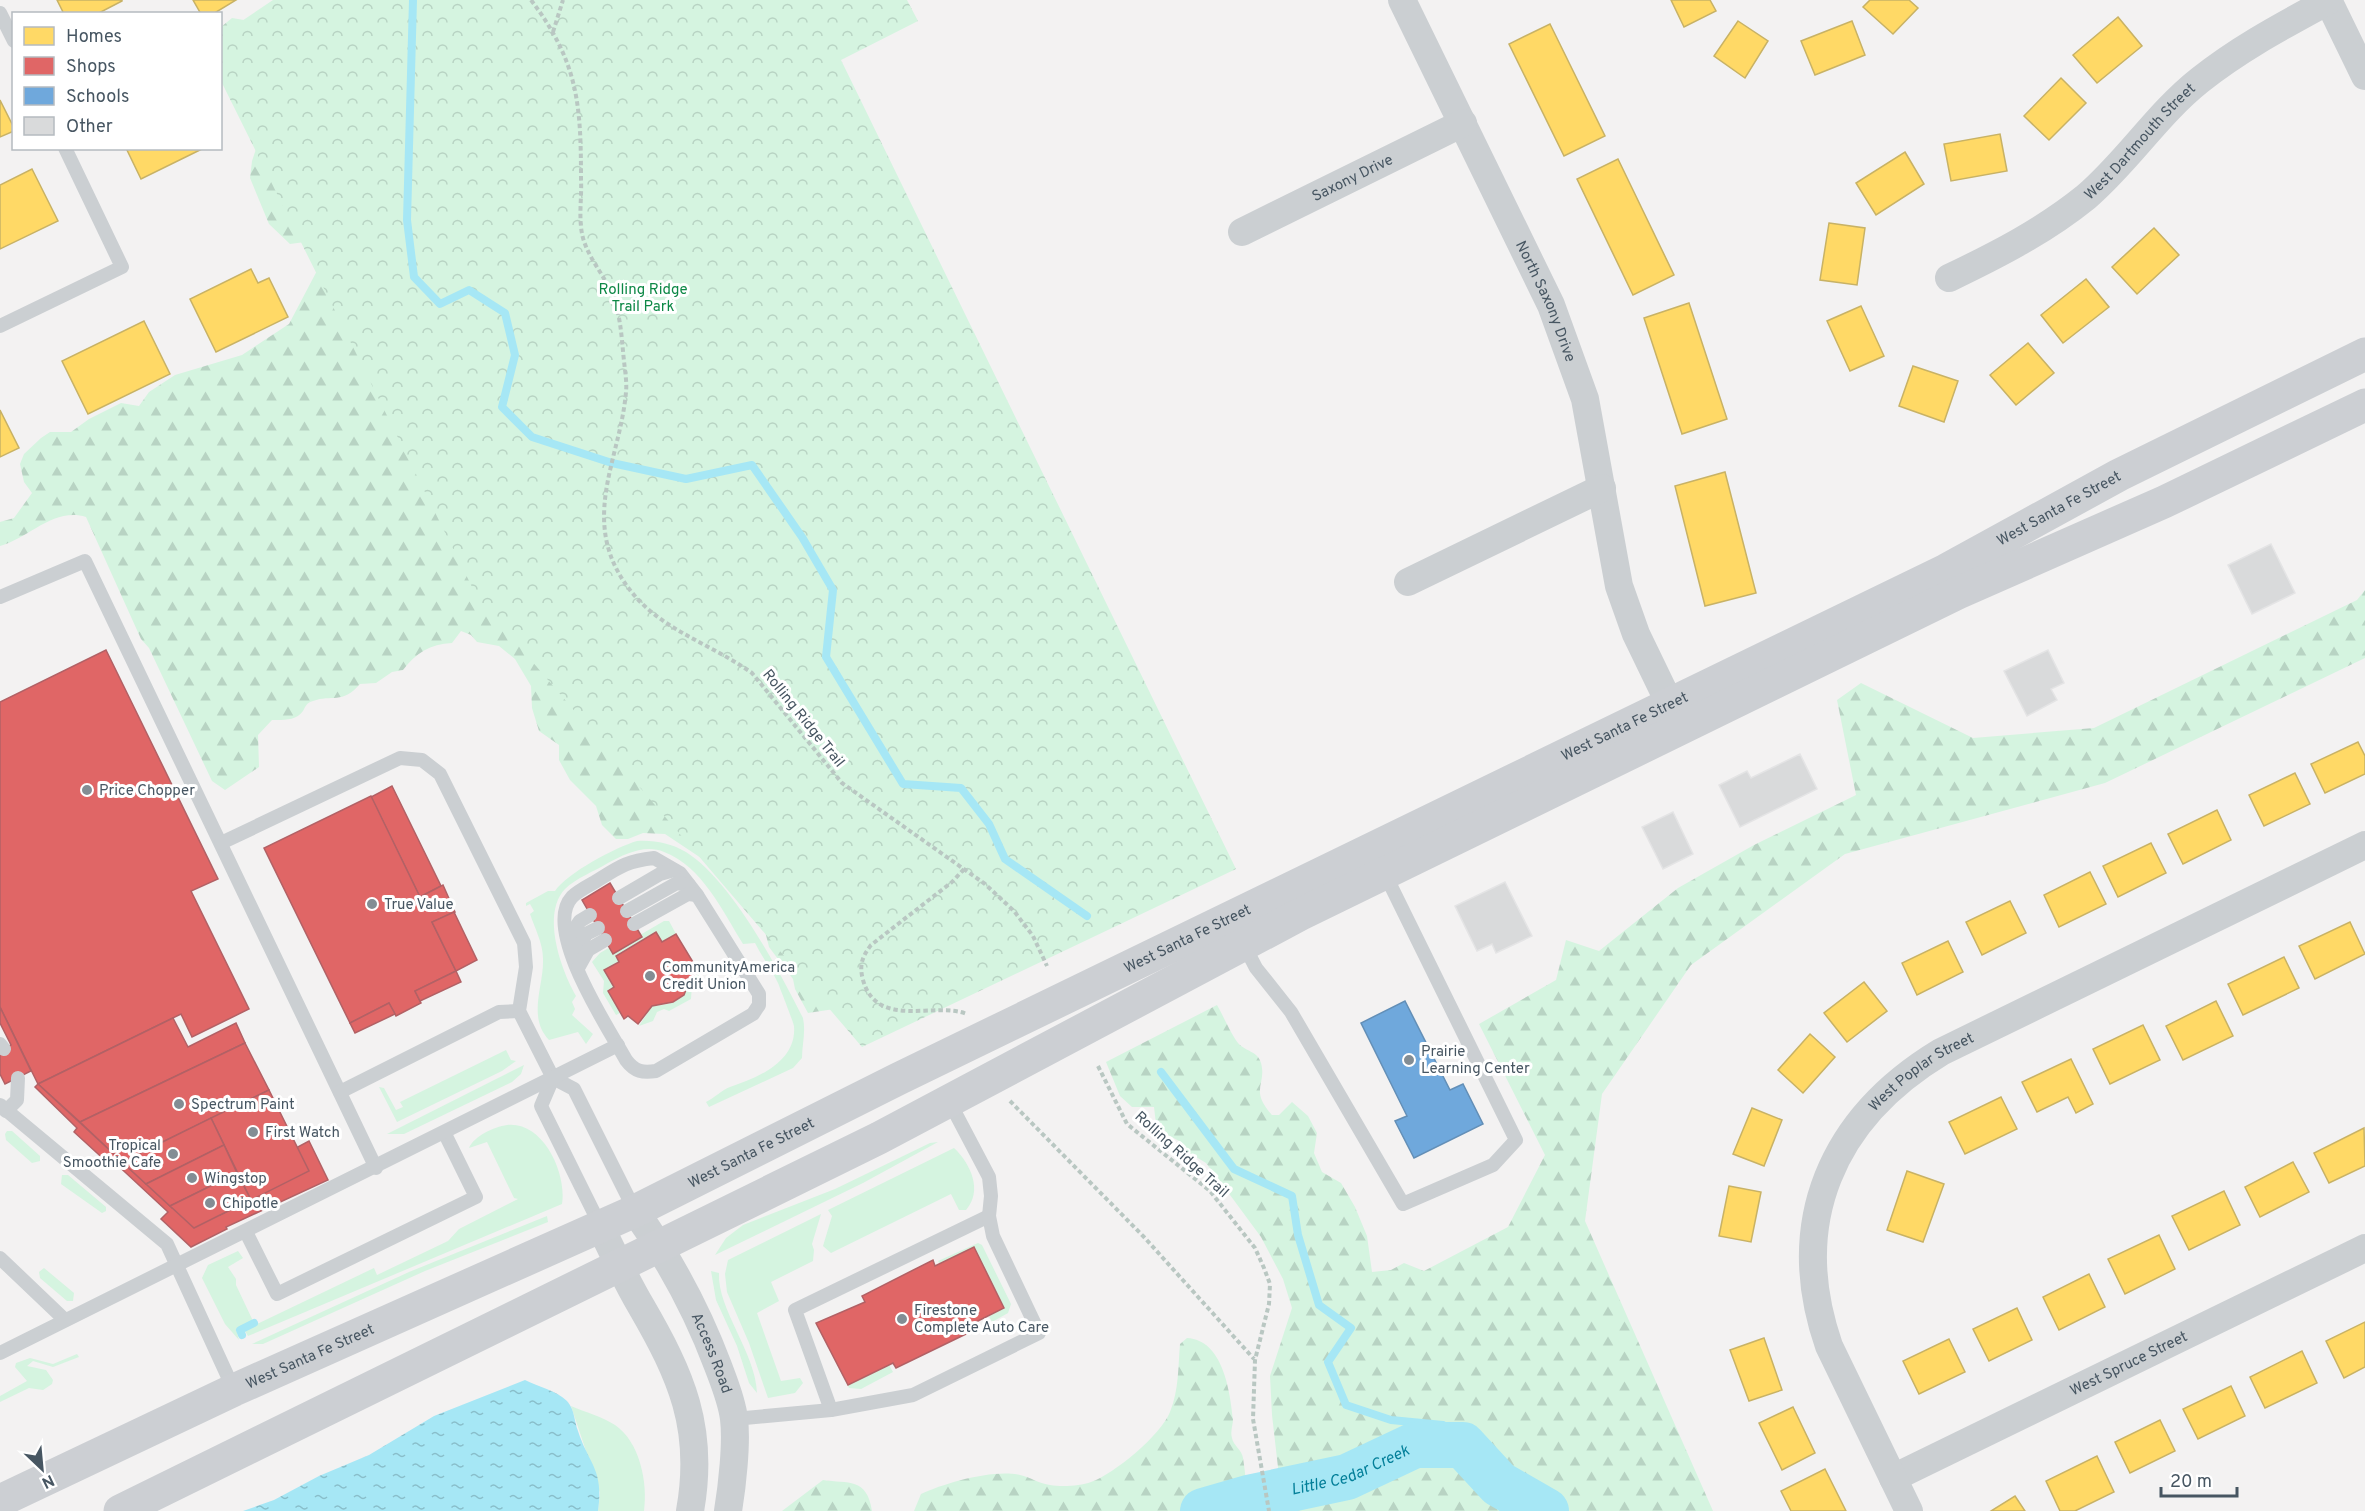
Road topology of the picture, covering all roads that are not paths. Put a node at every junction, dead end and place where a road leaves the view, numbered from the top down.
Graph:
1 (1402, 0) edge
2 (2328, 1) edge
3 (0, 12) edge
4 (12, 37) edge
5 (2365, 76) edge
6 (1462, 123) junction
7 (66, 150) edge
8 (1242, 232) dead end
9 (1949, 278) dead end
10 (0, 326) edge
11 (2365, 354) edge
12 (2365, 405) edge
13 (1602, 488) junction
14 (1408, 582) dead end
15 (0, 597) edge
16 (1676, 716) junction
17 (221, 843) junction
18 (2365, 845) edge
19 (1380, 860) junction
20 (674, 870) junction
21 (693, 890) junction
22 (619, 898) dead end
23 (590, 915) dead end
24 (630, 917) dead end
25 (598, 928) dead end
26 (1236, 932) junction
27 (568, 939) junction
28 (605, 940) dead end
29 (576, 963) junction
30 (519, 1011) junction
31 (618, 1045) junction
32 (18, 1078) dead end
33 (553, 1078) junction
34 (340, 1092) junction
35 (949, 1101) junction
36 (4, 1113) edge
37 (445, 1134) junction
38 (376, 1168) junction
39 (635, 1211) junction
40 (989, 1216) junction
41 (601, 1228) junction
42 (246, 1232) junction
43 (660, 1247) junction
44 (2365, 1248) edge
45 (0, 1258) edge
46 (177, 1266) junction
47 (620, 1266) junction
48 (65, 1320) junction
49 (0, 1353) edge
50 (234, 1390) junction
51 (831, 1410) junction
52 (734, 1419) junction
53 (1893, 1478) junction
54 (0, 1501) edge
55 (120, 1511) edge
56 (690, 1511) edge
57 (728, 1511) edge
58 (1909, 1511) edge

1 - 6 street, North Saxony Drive
2 - 5 street
2 - 9 street, West Dartmouth Street
3 - 4 lane
6 - 8 street, Saxony Drive
6 - 13 street, North Saxony Drive
7 - 10 lane
11 - 16 street, West Santa Fe Street
12 - 16 street, West Santa Fe Street
13 - 14 street
13 - 16 street, North Saxony Drive
15 - 17 lane
16 - 19 street, West Santa Fe Street
17 - 30 lane
17 - 34 lane
18 - 53 street, West Poplar Street
19 - 26 street, West Santa Fe Street
19 - 26 lane
20 - 21 lane
20 - 22 lane
20 - 27 lane
21 - 24 lane
21 - 31 lane
23 - 27 lane
25 - 29 lane
26 - 35 street, West Santa Fe Street
26 - 39 street, West Santa Fe Street
27 - 29 lane
28 - 29 lane
29 - 31 lane
30 - 33 lane
30 - 34 lane
31 - 33 lane
32 - 36 lane
33 - 37 lane
33 - 39 lane
33 - 41 lane
34 - 38 lane
35 - 40 lane
35 - 43 street, West Santa Fe Street
36 - 46 lane
37 - 38 lane
37 - 42 lane
38 - 42 lane
39 - 41 street, West Santa Fe Street
39 - 43 street, Access Road
40 - 51 lane
40 - 51 lane
41 - 47 street
41 - 50 street, West Santa Fe Street
42 - 46 lane
43 - 47 street, West Santa Fe Street
43 - 52 street, Access Road
44 - 53 street, West Spruce Street
45 - 48 lane
46 - 48 lane
46 - 50 lane
47 - 55 street, West Santa Fe Street
47 - 56 street
48 - 49 lane
50 - 54 street, West Santa Fe Street
51 - 52 lane
52 - 57 street, Access Road
53 - 58 street, West Poplar Street

